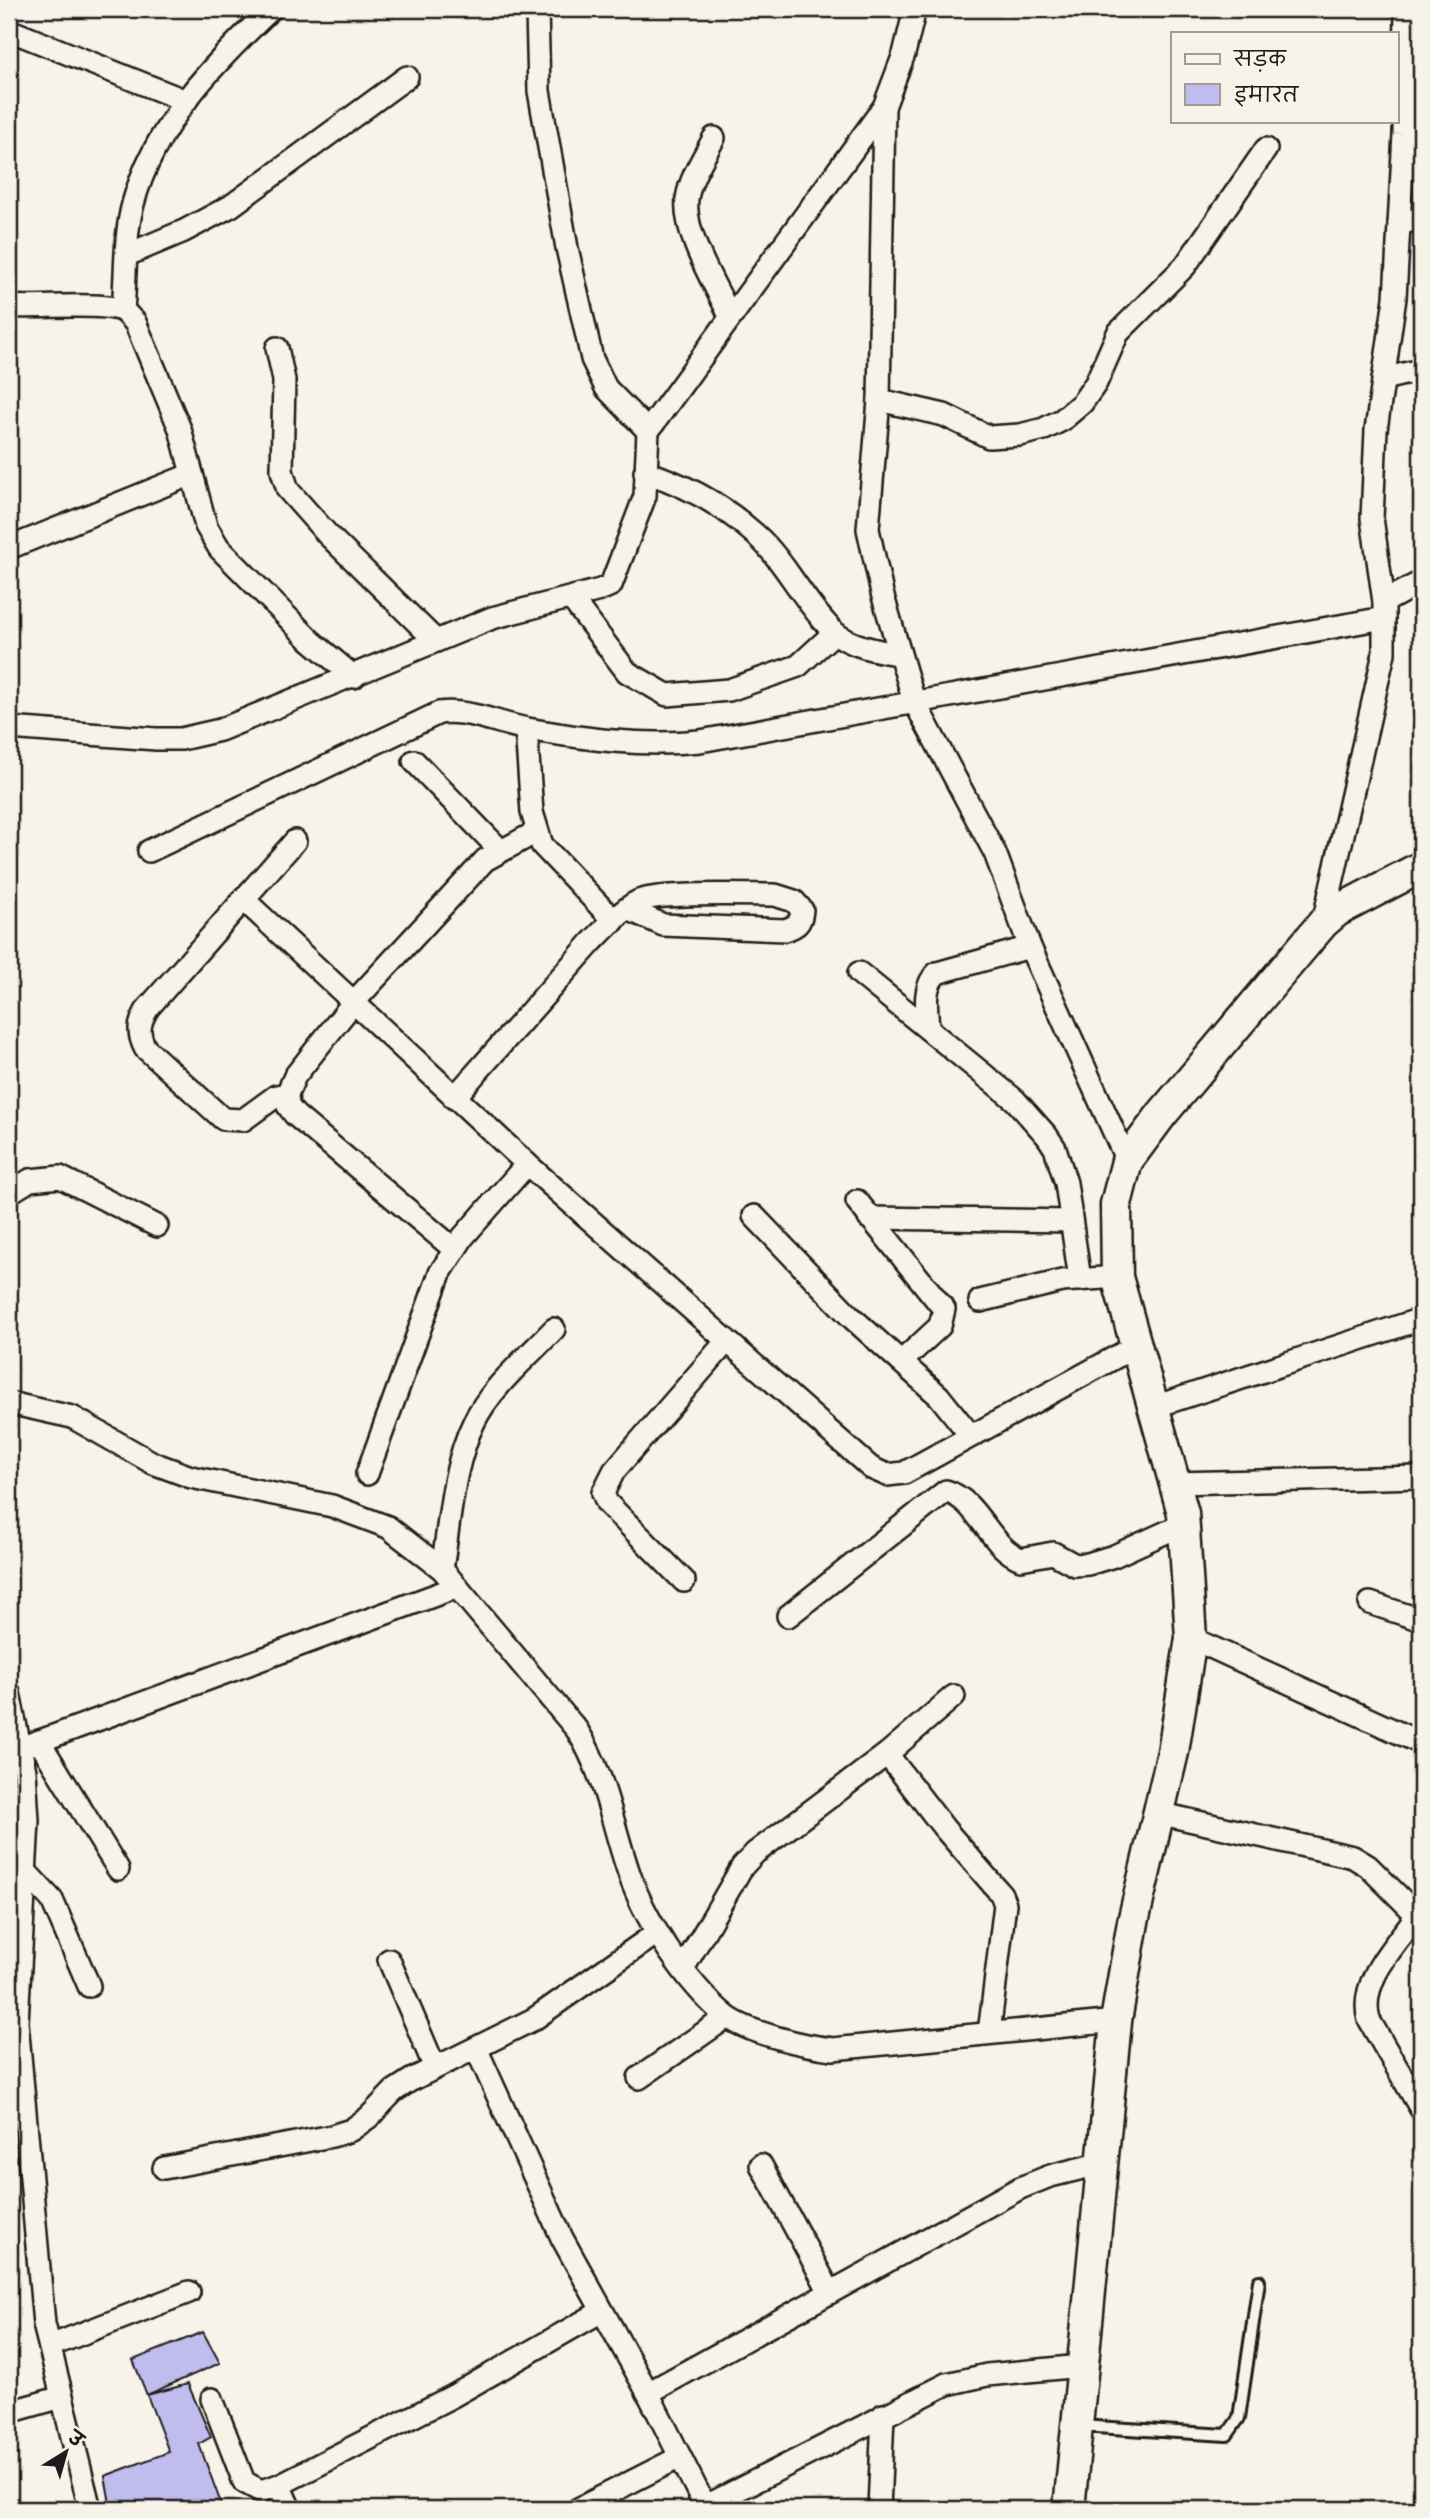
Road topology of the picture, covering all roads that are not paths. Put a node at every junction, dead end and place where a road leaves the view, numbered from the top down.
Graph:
1 (271, 9) edge
2 (537, 9) edge
3 (915, 9) edge
4 (1406, 9) edge
5 (9, 30) edge
6 (407, 77) dead end
7 (186, 101) junction
8 (884, 107) junction
9 (714, 138) dead end
10 (1266, 149) dead end
11 (1421, 218) edge
12 (1399, 224) junction
13 (127, 255) junction
14 (9, 306) edge
15 (123, 311) junction
16 (730, 316) junction
17 (277, 348) dead end
18 (1421, 370) edge
19 (1383, 379) junction
20 (879, 400) junction
21 (648, 431) junction
22 (645, 472) junction
23 (192, 474) junction
24 (9, 548) edge
25 (1421, 582) edge
26 (571, 598) junction
27 (1384, 610) junction
28 (834, 633) junction
29 (436, 641) junction
30 (898, 654) junction
31 (354, 677) junction
32 (914, 701) junction
33 (9, 728) edge
34 (527, 729) junction
35 (414, 761) dead end
36 (536, 832) junction
37 (295, 841) dead end
38 (500, 850) junction
39 (149, 851) dead end
40 (1421, 867) edge
41 (243, 899) junction
42 (621, 915) junction
43 (1323, 923) junction
44 (1030, 947) junction
45 (859, 973) dead end
46 (352, 1004) junction
47 (928, 1028) junction
48 (287, 1094) junction
49 (454, 1098) junction
50 (1127, 1161) junction
51 (527, 1164) junction
52 (9, 1193) edge
53 (754, 1216) dead end
54 (1071, 1221) junction
55 (157, 1226) dead end
56 (454, 1249) junction
57 (1117, 1277) junction
58 (1080, 1280) junction
59 (980, 1301) dead end
60 (1421, 1319) edge
61 (554, 1329) dead end
62 (726, 1342) junction
63 (1136, 1346) junction
64 (901, 1362) junction
65 (9, 1403) edge
66 (1154, 1408) junction
67 (971, 1436) junction
68 (368, 1474) dead end
69 (1421, 1477) edge
70 (1175, 1483) junction
71 (1184, 1524) junction
72 (442, 1569) junction
73 (684, 1581) dead end
74 (457, 1587) junction
75 (1370, 1603) dead end
76 (788, 1616) dead end
77 (1421, 1620) edge
78 (1191, 1638) junction
79 (9, 1693) edge
80 (954, 1696) dead end
81 (1421, 1743) edge
82 (30, 1745) junction
83 (887, 1754) junction
84 (17, 1773) edge
85 (1158, 1812) junction
86 (118, 1869) dead end
87 (25, 1871) junction
88 (1419, 1917) edge
89 (657, 1933) junction
90 (388, 1960) dead end
91 (683, 1969) junction
92 (89, 1986) dead end
93 (727, 2017) junction
94 (13, 2019) edge
95 (1116, 2021) junction
96 (989, 2033) junction
97 (476, 2048) junction
98 (15, 2063) edge
99 (435, 2068) junction
100 (639, 2078) dead end
101 (1421, 2109) edge
102 (1103, 2163) junction
103 (761, 2165) dead end
104 (164, 2168) dead end
105 (1259, 2281) dead end
106 (189, 2292) dead end
107 (830, 2292) junction
108 (602, 2311) junction
109 (50, 2346) junction
110 (1082, 2365) junction
111 (648, 2393) junction
112 (62, 2397) junction
113 (212, 2399) dead end
114 (9, 2412) edge
115 (883, 2415) junction
116 (1076, 2426) junction
117 (680, 2457) junction
118 (279, 2485) junction
119 (702, 2508) edge
120 (90, 2509) edge
121 (290, 2509) edge
122 (578, 2509) edge
123 (879, 2509) edge
124 (1069, 2509) edge

1 - 7 street
2 - 21 street
3 - 8 street
4 - 12 street
5 - 7 street
6 - 13 street
7 - 13 street
8 - 16 street
8 - 20 street
9 - 16 street
10 - 20 street
11 - 12 street
12 - 19 street
13 - 15 street
14 - 15 street
15 - 23 street
16 - 21 street
17 - 29 street
18 - 19 street
19 - 27 street
20 - 30 street
21 - 22 street
22 - 26 street
22 - 28 street
23 - 24 street
23 - 31 street
25 - 27 street
26 - 28 street
26 - 29 street
27 - 32 street
27 - 43 street
28 - 30 street
29 - 31 street
30 - 32 street
31 - 33 street
32 - 34 street
32 - 44 street
34 - 36 street
34 - 39 street
35 - 38 street
36 - 38 street
36 - 42 street
37 - 41 street
38 - 46 street
40 - 43 main road
41 - 46 street
41 - 48 street
42 - 42 street
42 - 49 street
43 - 50 main road
44 - 47 street
44 - 50 street
45 - 47 street
46 - 48 street
46 - 49 street
47 - 54 street
48 - 56 street
49 - 51 street
50 - 57 main road
51 - 56 street
51 - 62 street
52 - 55 street
53 - 64 street
54 - 58 street
54 - 64 street
56 - 68 street
57 - 58 street
57 - 63 main road
58 - 59 street
60 - 66 street
61 - 72 street
62 - 67 street
62 - 73 street
63 - 66 main road
63 - 67 street
64 - 67 street
65 - 72 street
66 - 70 main road
69 - 70 street
70 - 71 main road
71 - 76 street
71 - 78 main road
72 - 74 street
74 - 82 street
74 - 89 street
75 - 77 street
78 - 81 street
78 - 85 main road
79 - 82 street
80 - 83 street
82 - 84 street
82 - 86 street
83 - 91 street
83 - 96 street
84 - 87 street
85 - 88 street
85 - 95 main road
87 - 92 street
87 - 94 street
88 - 101 street
89 - 91 street
89 - 97 street
90 - 99 street
91 - 93 street
93 - 96 street
93 - 100 street
94 - 98 street
95 - 96 street
95 - 102 main road
97 - 99 street
97 - 108 street
98 - 109 street
99 - 104 street
102 - 107 street
102 - 110 main road
103 - 107 street
105 - 116 lane
106 - 109 street
107 - 111 street
108 - 111 street
108 - 118 street
109 - 112 street
110 - 115 street
110 - 116 main road
111 - 117 street
112 - 114 street
112 - 120 street
113 - 118 street
115 - 119 street
115 - 123 street
116 - 124 main road
117 - 119 street
117 - 122 street
118 - 121 street

